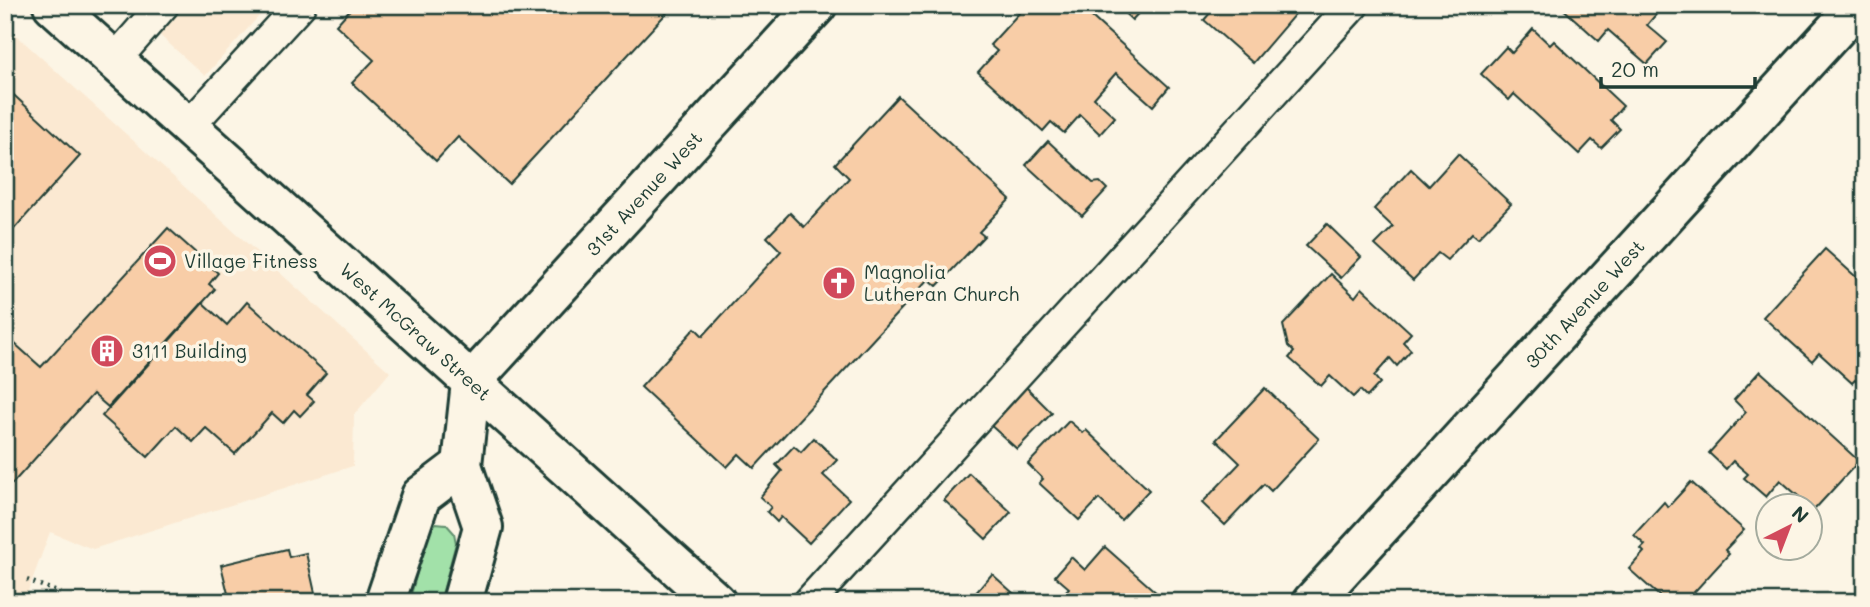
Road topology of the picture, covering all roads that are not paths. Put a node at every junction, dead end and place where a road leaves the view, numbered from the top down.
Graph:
1 (54, 5) edge
2 (163, 5) edge
3 (300, 5) edge
4 (817, 5) edge
5 (1353, 5) edge
6 (1858, 5) edge
7 (114, 61) junction
8 (187, 128) junction
9 (471, 382) junction
10 (461, 466) junction
11 (385, 602) edge
12 (462, 602) edge
13 (716, 602) edge
14 (809, 602) edge
15 (1312, 602) edge

1 - 7 street, West McGraw Street
2 - 7 lane
3 - 8 lane
4 - 9 street, 31st Avenue West
5 - 14 lane
6 - 15 street, 30th Avenue West
7 - 8 street, West McGraw Street
8 - 9 street, West McGraw Street
9 - 10 street
9 - 13 street, West McGraw Street
10 - 11 street
10 - 12 street

